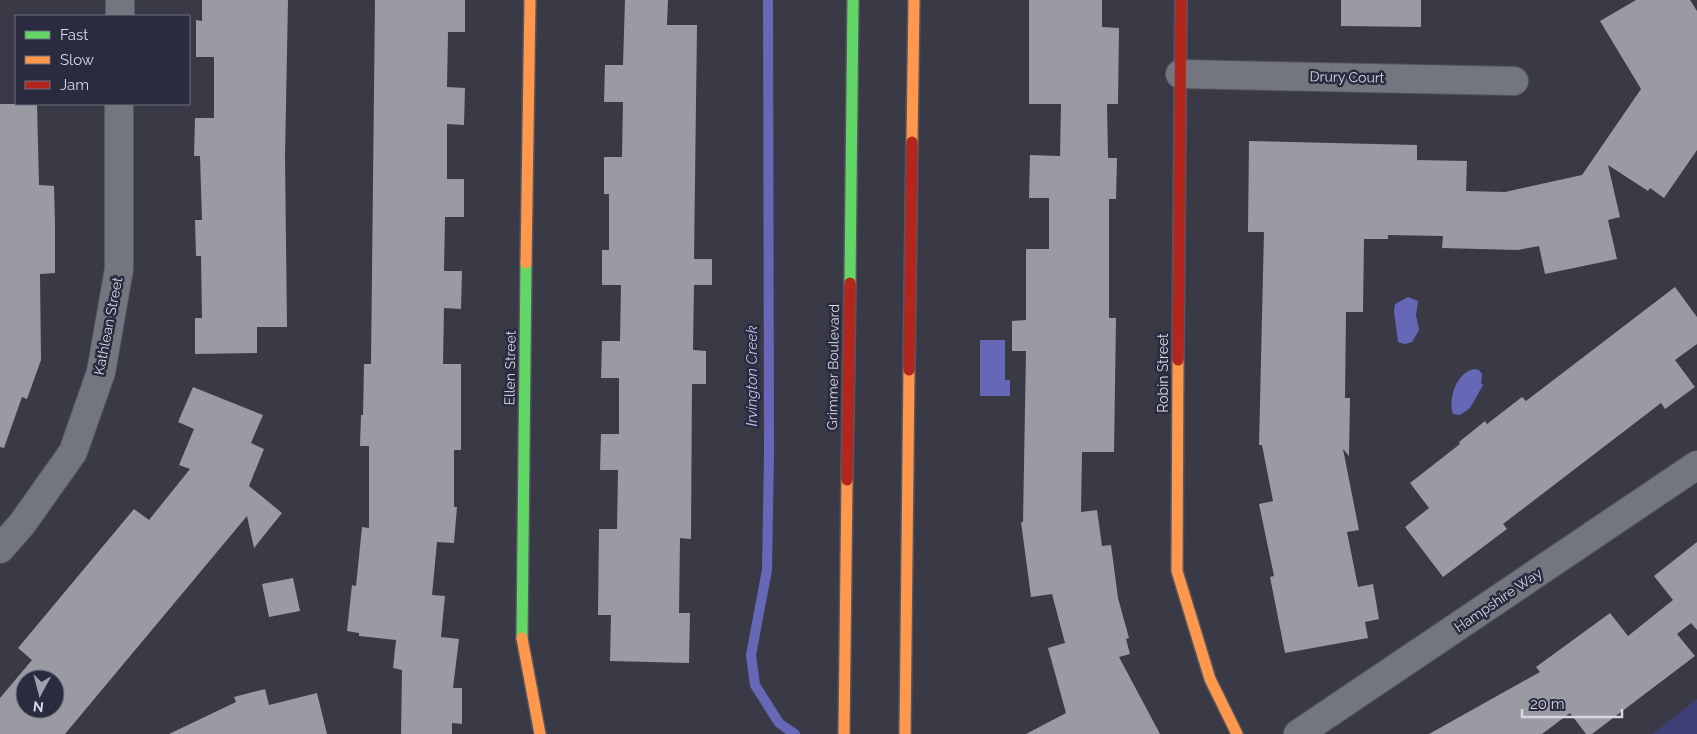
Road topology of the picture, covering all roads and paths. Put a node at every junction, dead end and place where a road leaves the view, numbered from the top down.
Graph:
1 (120, 0) edge
2 (530, 0) edge
3 (853, 0) edge
4 (914, 0) edge
5 (1181, 0) edge
6 (120, 15) edge
7 (1180, 74) junction
8 (1514, 80) dead end
9 (119, 105) edge
10 (1697, 465) edge
11 (0, 549) edge
12 (540, 734) edge
13 (844, 734) edge
14 (905, 734) edge
15 (1238, 734) edge
16 (1298, 734) edge

1 - 6 street
2 - 12 street, Ellen Street
3 - 13 street, Grimmer Boulevard
4 - 14 street
5 - 7 street, Robin Street
7 - 8 street, Drury Court
7 - 15 street, Robin Street
9 - 11 street, Kathlean Street
10 - 16 street, Hampshire Way

